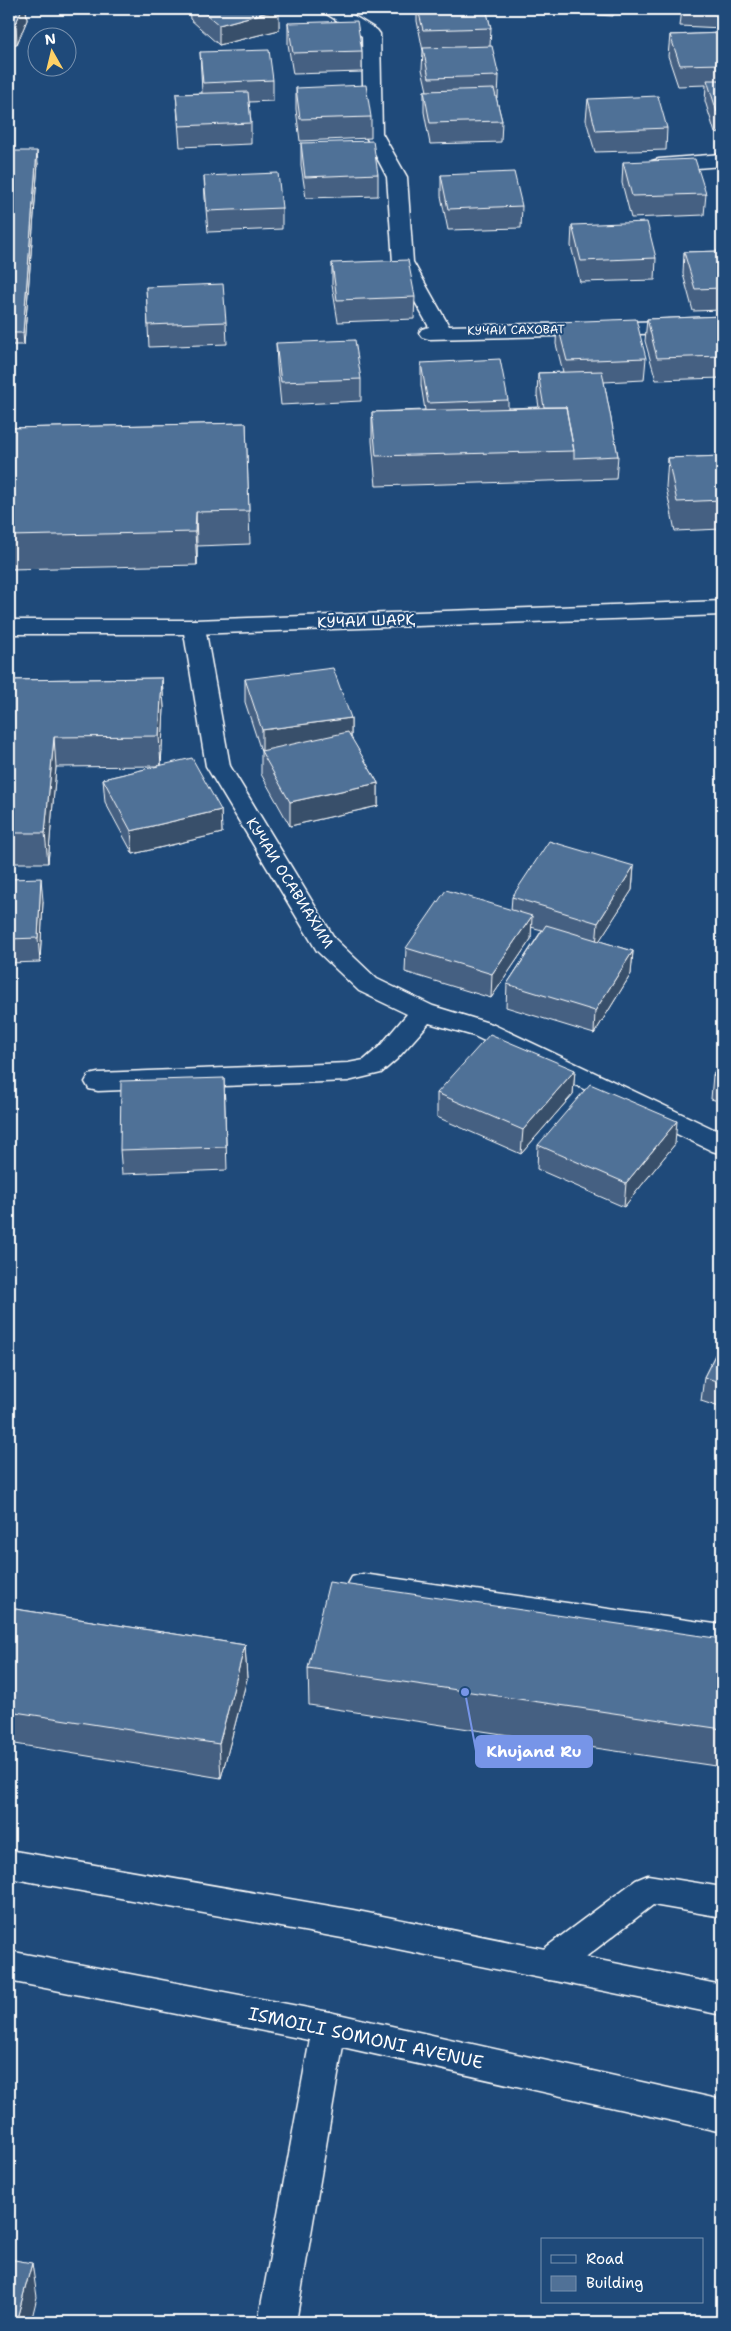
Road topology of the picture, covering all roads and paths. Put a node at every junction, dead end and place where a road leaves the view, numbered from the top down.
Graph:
1 (331, 9) edge
2 (722, 160) edge
3 (655, 165) edge
4 (722, 326) edge
5 (722, 608) edge
6 (9, 627) edge
7 (194, 627) junction
8 (424, 1012) junction
9 (98, 1082) dead end
10 (722, 1144) edge
11 (363, 1586) edge
12 (722, 1638) edge
13 (9, 1864) edge
14 (722, 1902) edge
15 (549, 1965) junction
16 (9, 1966) edge
17 (722, 2000) edge
18 (329, 2028) junction
19 (722, 2116) edge
20 (277, 2322) edge

1 - 4 street, КУЧАИ САХОВАТ
2 - 3 street
5 - 7 street, КӮЧАИ ШАРҚ
6 - 7 street, КӮЧАИ ШАРҚ
7 - 8 street, КУЧАИ ОСАВИАХИМ
8 - 9 street
8 - 10 street, КУЧАИ ОСАВИАХИМ
11 - 12 street
13 - 15 street
14 - 15 street
15 - 17 street
16 - 18 street, ISMOILI SOMONI AVENUE
18 - 19 street, ISMOILI SOMONI AVENUE
18 - 20 street

